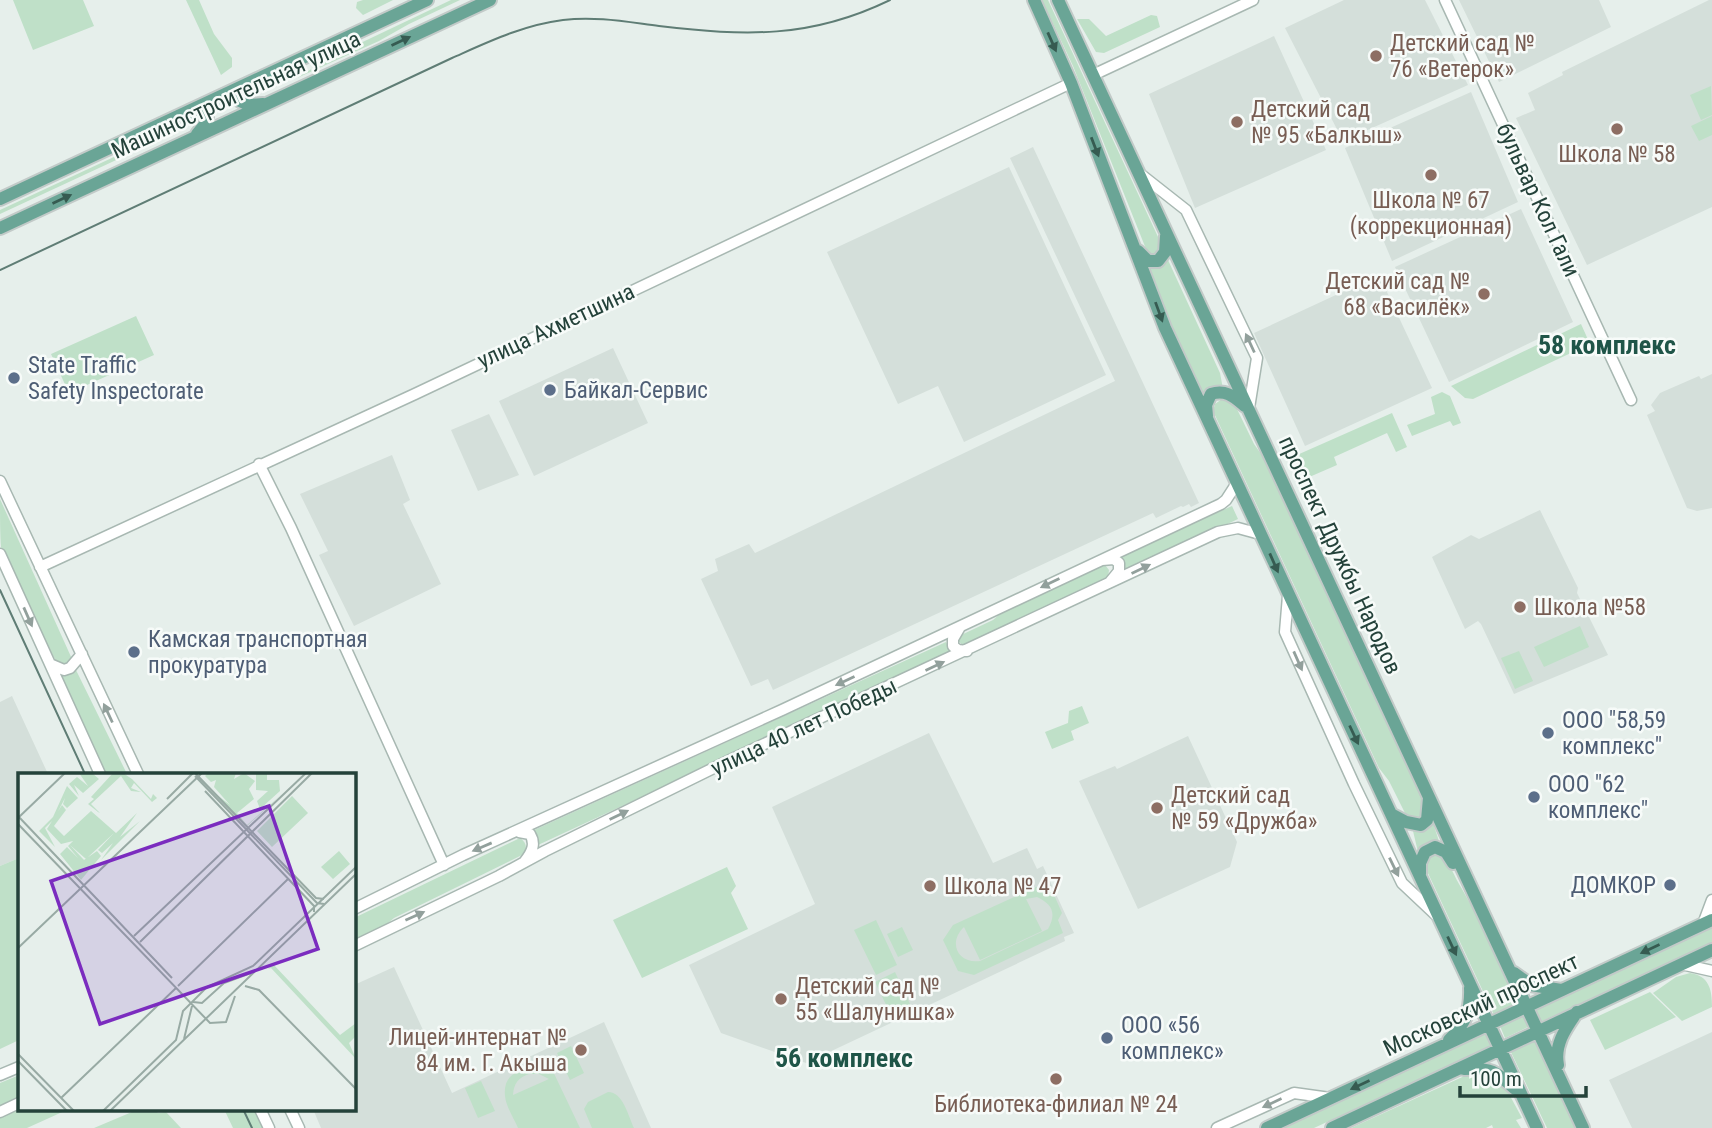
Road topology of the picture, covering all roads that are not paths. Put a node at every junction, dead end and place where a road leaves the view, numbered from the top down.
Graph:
1 (427, 0) edge
2 (490, 0) edge
3 (1034, 0) edge
4 (1058, 0) edge
5 (1253, 0) edge
6 (1445, 0) edge
7 (1093, 75) junction
8 (256, 79) junction
9 (1071, 83) junction
10 (267, 104) junction
11 (182, 114) junction
12 (195, 137) junction
13 (1138, 172) junction
14 (0, 198) edge
15 (0, 228) edge
16 (1167, 234) junction
17 (1135, 248) junction
18 (1631, 400) dead end
19 (1248, 409) junction
20 (1208, 422) junction
21 (259, 464) junction
22 (0, 481) edge
23 (1237, 483) junction
24 (1261, 534) junction
25 (0, 554) edge
26 (1097, 561) junction
27 (40, 567) junction
28 (1107, 586) junction
29 (1288, 596) junction
30 (960, 626) junction
31 (967, 651) junction
32 (82, 654) junction
33 (49, 664) junction
34 (99, 773) edge
35 (137, 773) edge
36 (1429, 797) junction
37 (1391, 814) junction
38 (511, 835) junction
39 (525, 861) junction
40 (444, 865) junction
41 (1420, 877) junction
42 (1476, 898) junction
43 (1712, 900) edge
44 (355, 909) edge
45 (1440, 919) junction
46 (1707, 922) edge
47 (355, 946) edge
48 (1712, 950) edge
49 (1681, 964) junction
50 (1509, 968) junction
51 (1712, 971) edge
52 (1470, 985) junction
53 (1562, 990) junction
54 (1527, 1006) junction
55 (1578, 1011) junction
56 (1489, 1024) junction
57 (1538, 1030) junction
58 (1444, 1045) junction
59 (1500, 1049) junction
60 (18, 1067) edge
61 (1457, 1070) junction
62 (0, 1075) edge
63 (1561, 1079) junction
64 (1522, 1096) junction
65 (1331, 1098) junction
66 (18, 1103) edge
67 (260, 1110) edge
68 (290, 1110) edge
69 (0, 1112) edge
70 (1334, 1127) edge
71 (269, 1128) edge
72 (299, 1128) edge
73 (1217, 1128) edge
74 (1268, 1128) edge
75 (1537, 1128) edge
76 (1583, 1128) edge

1 - 8 main road, Машиностроительная улица
10 -> 2 main road, Машиностроительная улица
3 -> 9 main road
4 - 7 main road, проспект Дружбы Народов
5 - 7 street
6 - 18 street, бульвар Кол Гали
7 - 13 main road, проспект Дружбы Народов
8 - 10 main road
8 - 11 main road, Машиностроительная улица
9 -> 17 main road
9 - 21 street, улица Ахметшина
10 - 12 main road, Машиностроительная улица
11 - 12 main road
11 - 14 main road, Машиностроительная улица
15 -> 12 main road, Машиностроительная улица
13 - 16 main road, проспект Дружбы Народов
19 -> 13 street
16 - 17 main road
16 - 19 main road, проспект Дружбы Народов
17 -> 20 main road
19 - 20 main road
19 - 36 main road, проспект Дружбы Народов
20 - 23 main road
21 - 27 street, улица Ахметшина
21 - 40 street
22 - 27 street
23 - 24 main road
23 - 26 street, улица 40 лет Победы
28 -> 24 street, улица 40 лет Победы
24 -> 29 main road
25 -> 33 street
26 - 28 street
26 -> 30 street, улица 40 лет Победы
27 - 32 street
28 - 31 street, улица 40 лет Победы
29 -> 37 main road
29 -> 45 street
30 - 31 street
30 -> 38 street, улица 40 лет Победы
39 -> 31 street, улица 40 лет Победы
32 - 33 street
35 -> 32 street
33 - 34 street
36 - 37 main road
36 - 42 main road, проспект Дружбы Народов
37 - 41 main road
38 - 39 street
38 -> 40 street, улица 40 лет Победы
47 -> 39 street, улица 40 лет Победы
40 - 44 street, улица 40 лет Победы
41 - 42 main road
41 - 45 main road
42 - 50 main road, проспект Дружбы Народов
43 - 46 street
45 -> 52 main road
46 -> 53 main road, Московский проспект
48 - 49 main road, Московский проспект
49 - 51 street
49 - 55 main road, Московский проспект
50 - 53 main road
50 - 54 main road, проспект Дружбы Народов
52 - 56 main road
52 - 58 main road
53 - 54 main road, Московский проспект
54 - 56 main road, Московский проспект
54 - 57 main road, проспект Дружбы Народов
55 - 57 main road, Московский проспект
55 - 63 main road
56 - 58 main road, Московский проспект
56 - 59 main road
57 - 59 main road, Московский проспект
57 - 63 main road, проспект Дружбы Народов
58 -> 65 main road, Московский проспект
59 - 61 main road, Московский проспект
59 - 64 main road
60 - 62 street
61 - 64 main road
61 - 70 main road, Московский проспект
63 - 76 main road, проспект Дружбы Народов
64 - 75 main road
65 -> 73 street
65 - 74 main road, Московский проспект
66 - 69 street
67 - 71 street
68 - 72 street

